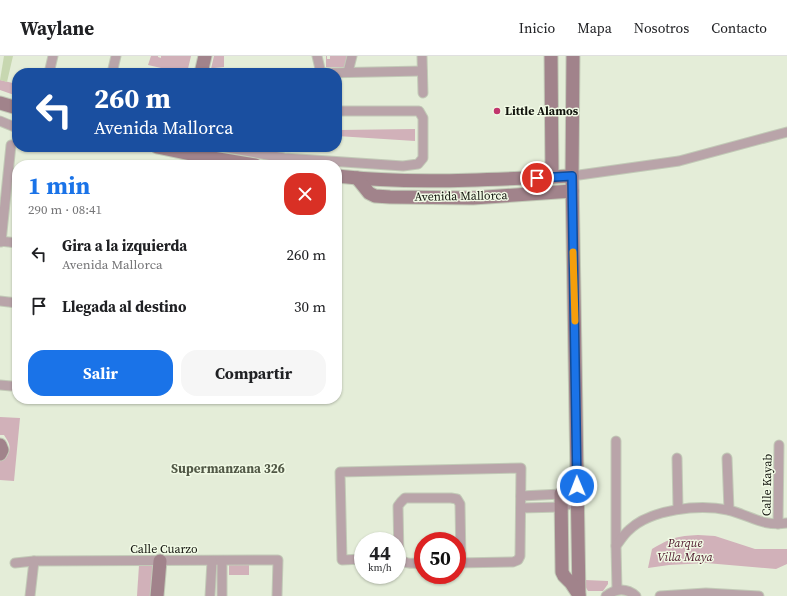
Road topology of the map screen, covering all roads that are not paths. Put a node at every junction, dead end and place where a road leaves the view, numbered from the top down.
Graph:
1 (53, 56) edge
2 (116, 56) edge
3 (205, 56) edge
4 (317, 56) edge
5 (352, 56) edge
6 (422, 56) edge
7 (551, 56) edge
8 (573, 56) edge
9 (50, 68) edge
10 (113, 68) edge
11 (202, 68) edge
12 (321, 68) edge
13 (422, 71) junction
14 (342, 72) edge
15 (348, 72) junction
16 (423, 93) dead end
17 (0, 103) edge
18 (12, 107) edge
19 (342, 111) edge
20 (0, 121) edge
21 (12, 126) edge
22 (787, 132) edge
23 (11, 145) dead end
24 (193, 152) edge
25 (251, 152) edge
26 (231, 160) edge
27 (314, 160) edge
28 (342, 162) edge
29 (4, 169) edge
30 (342, 176) edge
31 (572, 176) junction
32 (552, 177) junction
33 (357, 178) junction
34 (572, 192) junction
35 (1, 242) edge
36 (12, 243) edge
37 (0, 301) edge
38 (12, 302) edge
39 (0, 385) edge
40 (11, 386) dead end
41 (616, 441) dead end
42 (0, 445) edge
43 (779, 445) dead end
44 (0, 454) edge
45 (676, 458) dead end
46 (727, 458) dead end
47 (577, 486) junction
48 (521, 496) junction
49 (561, 500) junction
50 (577, 501) junction
51 (521, 508) junction
52 (678, 509) junction
53 (729, 510) junction
54 (783, 523) edge
55 (398, 532) edge
56 (460, 532) edge
57 (616, 546) junction
58 (354, 559) edge
59 (34, 561) junction
60 (160, 561) junction
61 (212, 561) junction
62 (222, 561) junction
63 (15, 563) dead end
64 (466, 563) edge
65 (617, 590) junction
66 (30, 596) edge
67 (157, 596) edge
68 (210, 596) edge
69 (222, 596) edge
70 (277, 596) edge
71 (580, 596) edge
72 (606, 596) edge
73 (636, 596) edge
74 (660, 596) edge
75 (759, 596) edge

1 - 9 street
2 - 10 street
3 - 11 main road
4 - 12 street
5 - 15 street
6 - 13 street
7 - 32 main road
8 - 31 main road
13 - 15 street
13 - 16 street
14 - 15 street
17 - 18 main road
19 - 28 street
20 - 21 street
22 - 31 street
23 - 29 street
24 - 26 main road
25 - 27 street
29 - 35 street
30 - 33 main road, Avenida Mallorca
31 - 32 main road, Avenida Mallorca
31 - 34 main road
32 - 33 main road, Avenida Mallorca
33 - 34 main road, Avenida Mallorca
34 - 47 main road
35 - 36 street
37 - 38 street
39 - 40 street
41 - 57 street
42 - 44 main road
43 - 54 street, Calle Kayab
45 - 52 street
46 - 53 street
47 - 49 main road
47 - 50 main road
48 - 49 street
48 - 51 street
48 - 58 street
49 - 50 street
49 - 51 street
49 - 71 main road
50 - 71 main road
51 - 64 street
52 - 53 street
52 - 57 street
53 - 54 street
55 - 56 street
57 - 65 street
59 - 60 street, Calle Cuarzo
59 - 63 street, Calle Cuarzo
59 - 66 street
60 - 61 street, Calle Cuarzo
60 - 67 main road
61 - 62 street, Calle Cuarzo
61 - 68 street
62 - 69 street
62 - 70 street, Calle Cuarzo
65 - 72 street
65 - 73 street
74 - 75 street

